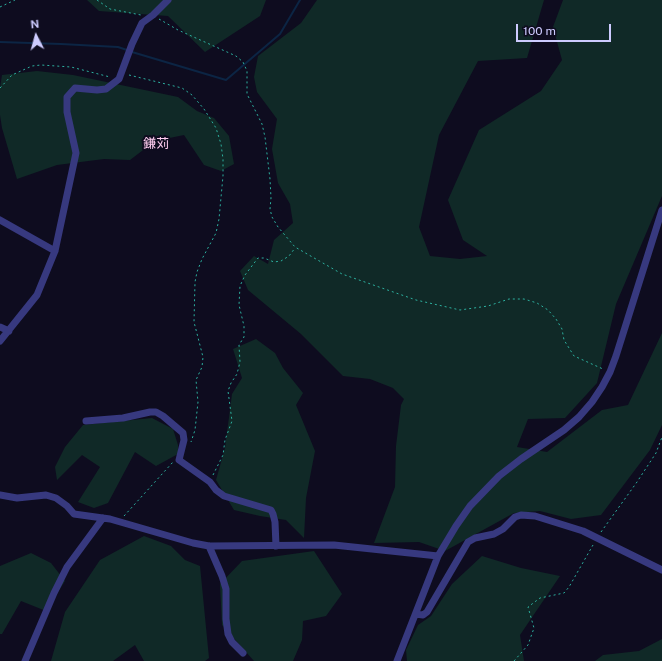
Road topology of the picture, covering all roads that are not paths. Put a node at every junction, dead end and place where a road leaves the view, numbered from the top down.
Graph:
1 (168, 0) edge
2 (662, 210) edge
3 (0, 220) edge
4 (55, 251) junction
5 (0, 327) edge
6 (9, 331) junction
7 (0, 341) edge
8 (86, 420) dead end
9 (0, 495) edge
10 (103, 518) junction
11 (209, 546) junction
12 (276, 546) junction
13 (438, 556) junction
14 (662, 570) edge
15 (416, 614) junction
16 (243, 653) dead end
17 (25, 661) edge
18 (397, 661) edge

1 - 4 street
2 - 13 street
3 - 4 street
4 - 6 street
5 - 6 street
6 - 7 street
8 - 12 street
9 - 10 street
10 - 11 street
10 - 17 street
11 - 12 street
11 - 16 street
12 - 13 street
13 - 15 street
14 - 15 street
15 - 18 street

